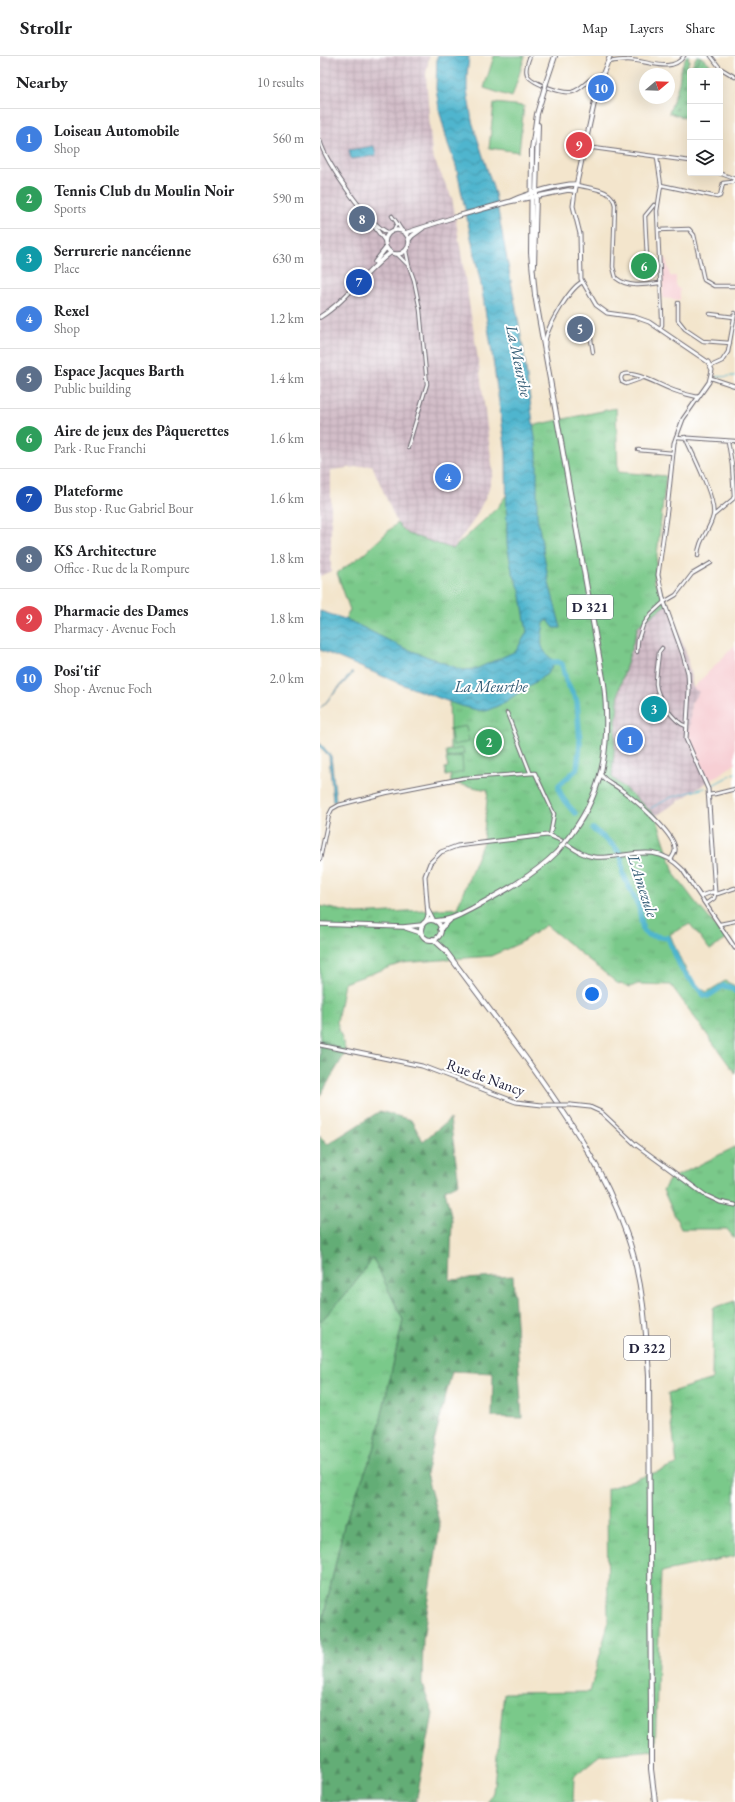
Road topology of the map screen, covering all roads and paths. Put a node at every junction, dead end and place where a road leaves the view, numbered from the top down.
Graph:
1 (530, 56) edge
2 (555, 56) edge
3 (610, 56) edge
4 (684, 56) edge
5 (711, 56) edge
6 (608, 62) junction
7 (603, 74) junction
8 (735, 77) edge
9 (320, 141) edge
10 (586, 147) junction
11 (657, 158) junction
12 (687, 161) edge
13 (723, 174) edge
14 (735, 179) edge
15 (577, 184) junction
16 (661, 185) junction
17 (575, 191) junction
18 (533, 193) junction
19 (533, 198) junction
20 (508, 202) junction
21 (654, 205) dead end
22 (367, 215) junction
23 (392, 216) dead end
24 (397, 223) junction
25 (428, 225) junction
26 (658, 230) junction
27 (391, 232) junction
28 (404, 232) junction
29 (409, 240) junction
30 (385, 241) junction
31 (386, 248) junction
32 (406, 251) junction
33 (390, 253) junction
34 (398, 255) junction
35 (647, 258) dead end
36 (409, 266) junction
37 (371, 268) junction
38 (582, 282) junction
39 (660, 283) junction
40 (735, 286) edge
41 (678, 303) dead end
42 (735, 313) edge
43 (710, 314) dead end
44 (320, 317) edge
45 (734, 317) edge
46 (660, 330) junction
47 (590, 333) dead end
48 (730, 343) junction
49 (593, 352) dead end
50 (711, 366) junction
51 (548, 375) junction
52 (643, 378) junction
53 (711, 378) junction
54 (735, 386) edge
55 (698, 397) junction
56 (676, 437) junction
57 (685, 437) junction
58 (728, 441) junction
59 (735, 441) edge
60 (408, 447) dead end
61 (638, 450) dead end
62 (673, 453) junction
63 (714, 515) junction
64 (698, 556) dead end
65 (711, 563) dead end
66 (664, 602) junction
67 (662, 648) dead end
68 (637, 652) dead end
69 (507, 713) dead end
70 (686, 726) junction
71 (530, 772) junction
72 (600, 774) junction
73 (735, 789) edge
74 (708, 795) junction
75 (550, 836) junction
76 (320, 859) edge
77 (671, 859) junction
78 (735, 888) edge
79 (715, 893) junction
80 (701, 896) junction
81 (426, 902) junction
82 (706, 904) junction
83 (452, 918) junction
84 (735, 920) edge
85 (435, 921) junction
86 (424, 923) junction
87 (320, 924) edge
88 (720, 924) junction
89 (403, 928) junction
90 (440, 932) junction
91 (421, 933) junction
92 (433, 939) junction
93 (735, 948) edge
94 (445, 950) junction
95 (320, 1045) edge
96 (735, 1205) edge
97 (655, 1802) edge

1 - 7 street
2 - 18 main road, D 321, bridge
3 - 6 main road
4 - 6 street
5 - 8 street
6 - 7 main road
7 - 10 main road
9 - 22 street
10 - 11 street
10 - 15 main road
11 - 12 street
11 - 16 street
13 - 14 street
14 - 16 street
15 - 17 main road
15 - 18 main road
15 - 39 street
16 - 26 street
17 - 19 main road
17 - 38 street
18 - 19 main road, D 321
18 - 20 main road
19 - 20 main road
19 - 51 main road, D 321
20 - 25 main road
21 - 35 street
22 - 27 street
22 - 30 street
23 - 24 street
24 - 27 street
24 - 28 street
25 - 28 main road
25 - 29 main road
26 - 39 street
26 - 40 street
27 - 28 main road
27 - 30 main road
28 - 29 main road
29 - 32 main road
30 - 31 main road
31 - 33 main road
31 - 37 main road
32 - 34 main road
32 - 36 street
33 - 34 main road
33 - 37 main road
34 - 36 street
36 - 60 street
37 - 44 main road
38 - 46 street
38 - 51 street
39 - 46 street
41 - 48 street
42 - 45 street
43 - 45 street
45 - 48 street
46 - 50 street
47 - 49 street
48 - 50 street
50 - 53 street
51 - 72 main road, D 321
52 - 52 street
52 - 55 street
53 - 54 street
53 - 55 street
55 - 56 street
56 - 57 street
56 - 62 street
57 - 58 street
57 - 63 street
58 - 59 street
58 - 63 street
61 - 62 street
62 - 66 street
63 - 64 street
65 - 66 street
66 - 68 street
66 - 70 street
67 - 70 street
69 - 71 street
70 - 74 street
71 - 75 street
71 - 76 street
72 - 77 street
72 - 83 main road, D 321, bridge
73 - 74 street
74 - 79 street
75 - 77 street
75 - 81 street
77 - 80 street
78 - 79 street
79 - 80 street
79 - 82 street
80 - 82 street
81 - 85 street
81 - 86 street
82 - 88 street
83 - 85 main road, D 321
83 - 90 main road, D 321
84 - 88 street
85 - 86 main road
85 - 90 main road
86 - 89 main road
86 - 91 main road
87 - 89 main road
88 - 93 street
89 - 91 main road
90 - 92 main road
90 - 94 main road, D 322
91 - 92 main road
92 - 94 main road, D 322
94 - 97 main road, D 322
95 - 96 street, Rue de Nancy, bridge

